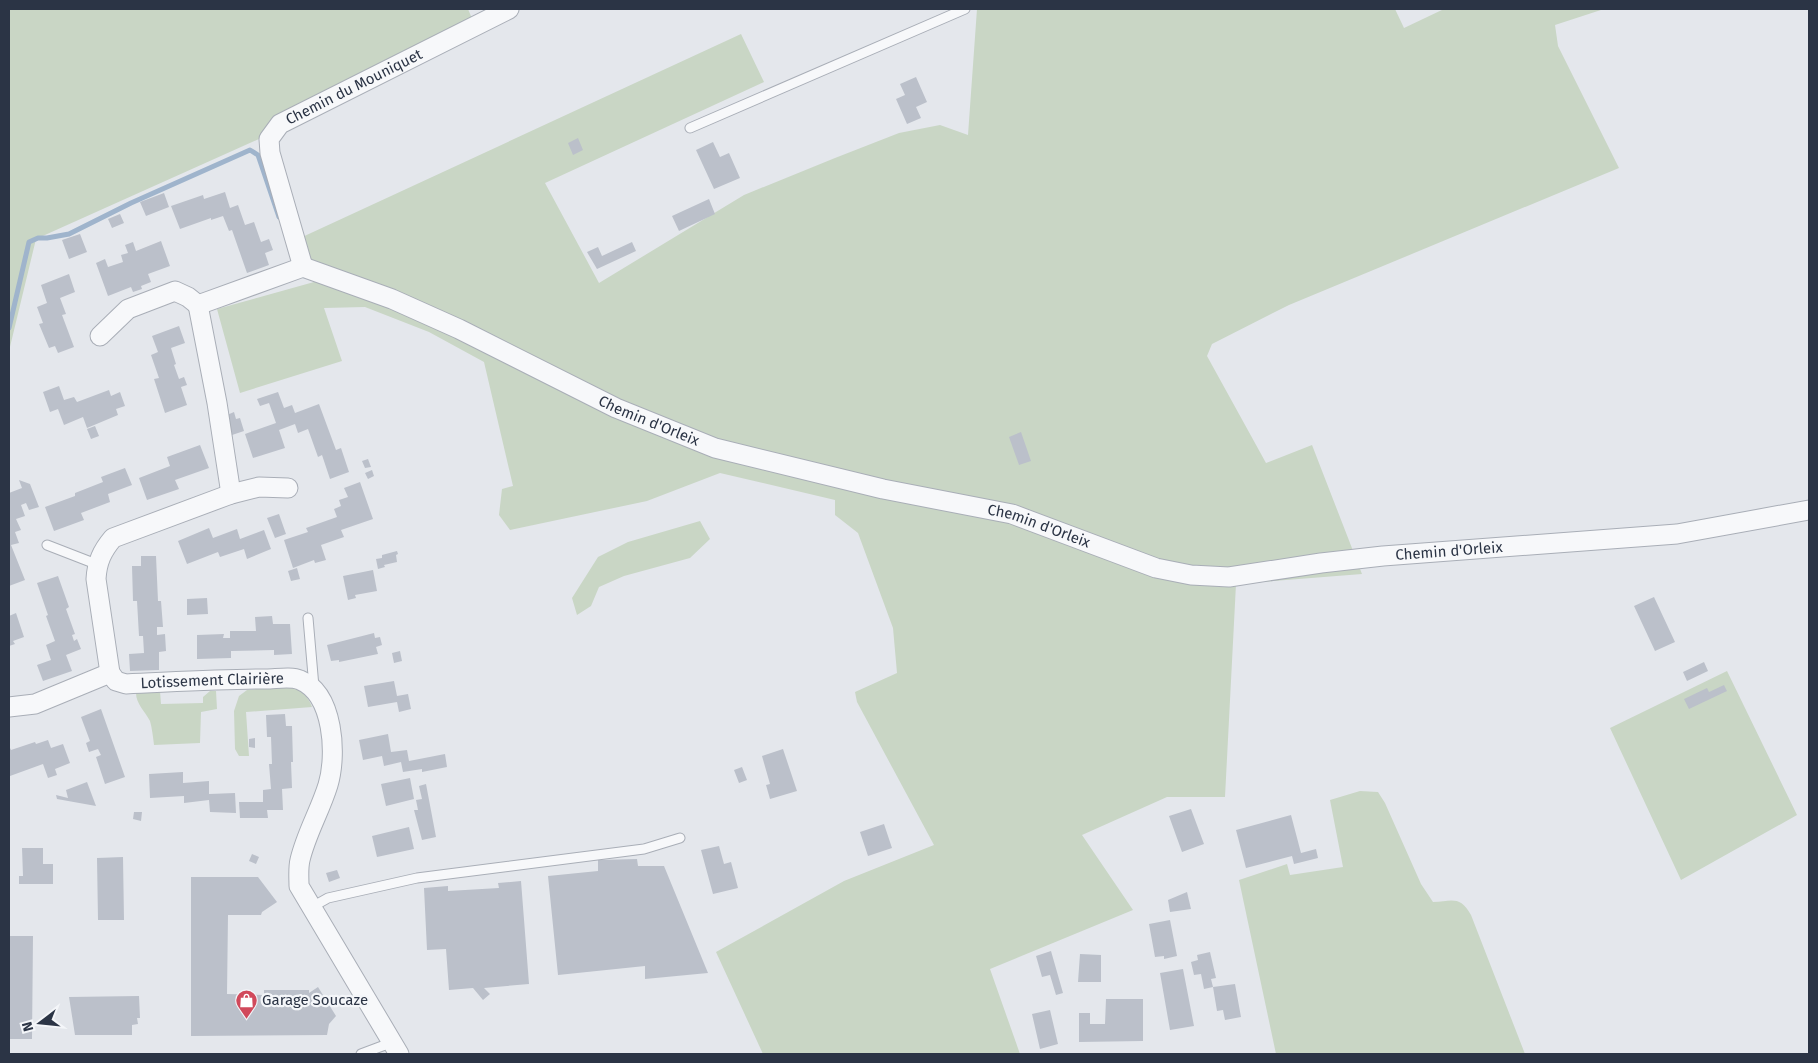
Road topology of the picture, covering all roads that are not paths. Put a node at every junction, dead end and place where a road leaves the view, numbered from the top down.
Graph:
1 (509, 9) edge
2 (965, 9) edge
3 (690, 128) dead end
4 (303, 268) junction
5 (198, 305) junction
6 (100, 336) dead end
7 (288, 488) dead end
8 (231, 494) junction
9 (1809, 510) edge
10 (47, 544) dead end
11 (96, 564) junction
12 (308, 618) dead end
13 (110, 673) junction
14 (314, 690) junction
15 (9, 707) edge
16 (680, 838) dead end
17 (312, 908) junction
18 (396, 1048) edge
19 (361, 1054) edge

1 - 4 street, Chemin du Mouniquet
2 - 3 lane
4 - 5 street
4 - 9 street, Chemin d'Orleix
5 - 6 street
5 - 8 street
7 - 8 street
8 - 11 street
10 - 11 lane
11 - 13 street
12 - 14 lane
13 - 14 street, Lotissement Clairière
13 - 15 street
14 - 17 street
16 - 17 lane
17 - 18 street
18 - 19 lane

